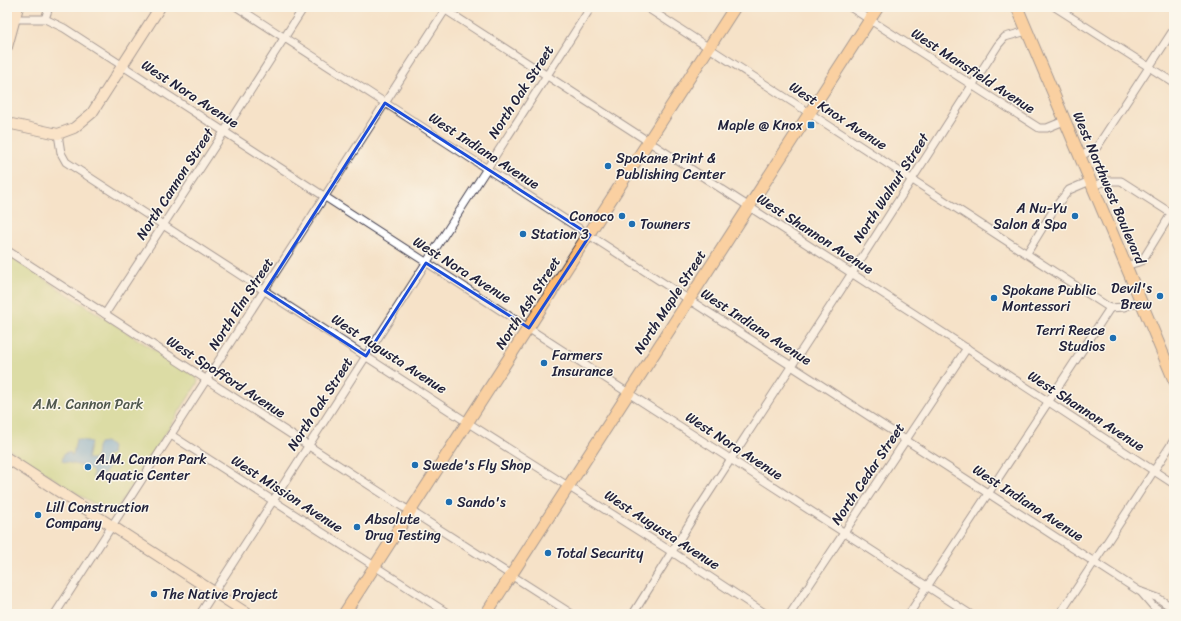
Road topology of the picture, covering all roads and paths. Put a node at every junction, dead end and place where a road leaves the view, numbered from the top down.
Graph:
1 (18, 7) edge
2 (49, 7) edge
3 (160, 7) edge
4 (237, 7) edge
5 (304, 7) edge
6 (591, 7) edge
7 (646, 7) edge
8 (735, 7) edge
9 (850, 7) edge
10 (878, 7) edge
11 (1017, 7) edge
12 (1055, 7) edge
13 (444, 8) edge
14 (11, 18) edge
15 (45, 19) junction
16 (870, 20) junction
17 (1174, 29) edge
18 (1027, 31) junction
19 (284, 37) junction
20 (7, 47) edge
21 (709, 48) junction
22 (123, 66) junction
23 (1149, 67) junction
24 (547, 75) junction
25 (1174, 83) edge
26 (973, 85) junction
27 (385, 103) junction
28 (809, 113) junction
29 (1064, 122) junction
30 (7, 123) edge
31 (224, 132) junction
32 (58, 134) junction
33 (649, 141) junction
34 (1080, 157) junction
35 (487, 169) junction
36 (913, 180) junction
37 (1091, 184) junction
38 (325, 197) junction
39 (749, 206) junction
40 (1173, 213) edge
41 (164, 225) junction
42 (590, 234) junction
43 (8, 251) edge
44 (1027, 254) junction
45 (426, 263) junction
46 (1125, 266) junction
47 (852, 273) junction
48 (264, 291) junction
49 (689, 299) junction
50 (1140, 301) junction
51 (1110, 308) junction
52 (105, 314) junction
53 (529, 328) junction
54 (967, 348) junction
55 (366, 356) junction
56 (792, 365) junction
57 (1172, 368) edge
58 (206, 380) junction
59 (1174, 380) edge
60 (629, 393) junction
61 (1048, 401) junction
62 (468, 422) junction
63 (171, 435) junction
64 (906, 439) junction
65 (1174, 440) edge
66 (309, 446) junction
67 (731, 460) junction
68 (8, 462) edge
69 (1154, 470) junction
70 (1174, 484) edge
71 (569, 486) junction
72 (989, 493) junction
73 (273, 500) junction
74 (411, 511) junction
75 (112, 526) junction
76 (844, 533) junction
77 (672, 552) junction
78 (1094, 561) junction
79 (375, 566) junction
80 (511, 575) junction
81 (927, 586) junction
82 (1140, 590) junction
83 (214, 592) junction
84 (1174, 609) edge
85 (55, 614) edge
86 (200, 614) edge
87 (248, 614) edge
88 (344, 614) edge
89 (449, 614) edge
90 (486, 614) edge
91 (572, 614) edge
92 (632, 614) edge
93 (766, 614) edge
94 (790, 614) edge
95 (909, 614) edge
96 (970, 614) edge
97 (1060, 614) edge
98 (1165, 614) edge

1 - 14 street
2 - 15 street
3 - 22 street
4 - 19 street, West Indiana Avenue
5 - 19 street, North Cannon Street
6 - 24 street, North Oak Street
7 - 21 street, West Knox Avenue
8 - 21 main road, North Ash Street
9 - 16 street, West Mansfield Avenue
10 - 16 main road, North Maple Street
11 - 18 main road, West Northwest Boulevard
12 - 23 street
13 - 24 street, West Shannon Avenue
13 - 27 street, North Elm Street
14 - 15 street, West Nora Avenue
14 - 20 street
15 - 22 street, West Nora Avenue
16 - 26 street, West Mansfield Avenue
16 - 28 main road, North Maple Street
17 - 23 street
18 - 26 street, North Walnut Street
18 - 29 main road, West Northwest Boulevard
19 - 27 street, West Indiana Avenue
19 - 31 street, North Cannon Street
21 - 28 street, West Knox Avenue
21 - 33 main road, North Ash Street
22 - 31 street, West Nora Avenue
22 - 32 street
23 - 25 street
23 - 34 street
24 - 33 street, West Shannon Avenue
24 - 35 street, North Oak Street
26 - 29 street, West Mansfield Avenue
26 - 36 street, North Walnut Street
27 - 35 street, West Indiana Avenue
27 - 38 street, North Elm Street
28 - 36 street, West Knox Avenue
28 - 39 main road, North Maple Street
29 - 34 main road, West Northwest Boulevard
30 - 32 street
31 - 38 street, West Nora Avenue
31 - 41 street, North Cannon Street
32 - 41 street, West Augusta Avenue
33 - 39 street, West Shannon Avenue
33 - 42 main road, North Ash Street
34 - 37 main road, West Northwest Boulevard
35 - 42 street, West Indiana Avenue
35 - 45 street, North Oak Street
36 - 44 street, West Knox Avenue
36 - 47 street, North Walnut Street
37 - 40 street
37 - 44 street
37 - 46 main road, West Northwest Boulevard
38 - 45 street, West Nora Avenue
38 - 48 street, North Elm Street
39 - 47 street, West Shannon Avenue
39 - 49 main road, North Maple Street
40 - 46 street
41 - 48 street, West Augusta Avenue
41 - 52 street, North Cannon Street
42 - 49 street, West Indiana Avenue
42 - 53 main road, North Ash Street
43 - 52 street, West Spofford Avenue
44 - 51 street, West Knox Avenue
45 - 53 street, West Nora Avenue
45 - 55 street, North Oak Street
46 - 50 main road, West Northwest Boulevard
47 - 54 street, West Shannon Avenue
47 - 56 street, North Walnut Street
48 - 55 street, West Augusta Avenue
48 - 58 street, North Elm Street
49 - 56 street, West Indiana Avenue
49 - 60 main road, North Maple Street
50 - 51 street
50 - 57 main road, West Northwest Boulevard
51 - 61 street
52 - 58 street, West Spofford Avenue
53 - 60 street, West Nora Avenue
53 - 62 main road, North Ash Street
54 - 61 street, West Shannon Avenue
54 - 64 street, North Cedar Street
55 - 62 street, West Augusta Avenue
55 - 66 street, North Oak Street
56 - 64 street, West Indiana Avenue
56 - 67 street, North Walnut Street
57 - 59 main road, West Northwest Boulevard
58 - 63 street, North Elm Street
58 - 66 street, West Spofford Avenue
60 - 67 street, West Nora Avenue
60 - 71 main road, North Maple Street
61 - 69 street, West Shannon Avenue
61 - 72 street
62 - 71 street, West Augusta Avenue
62 - 74 main road, North Ash Street
63 - 73 street, West Mission Avenue
63 - 75 street, North Elm Street
64 - 72 street, West Indiana Avenue
64 - 76 street, North Cedar Street
65 - 69 street
66 - 73 street, North Oak Street
66 - 74 street, West Spofford Avenue
67 - 76 street, West Nora Avenue
67 - 77 street, North Walnut Street
68 - 75 street
69 - 70 street, West Shannon Avenue
69 - 78 street
71 - 77 street, West Augusta Avenue
71 - 80 main road, North Maple Street
72 - 78 street, West Indiana Avenue
72 - 81 street
73 - 79 street, West Mission Avenue
73 - 83 street, North Oak Street
74 - 79 main road, North Ash Street
74 - 80 street, West Spofford Avenue
75 - 83 street
75 - 85 street, North Elm Street
76 - 81 street, West Nora Avenue
76 - 94 street, North Cedar Street
77 - 92 street, North Walnut Street
77 - 93 street, West Augusta Avenue
78 - 82 street, West Indiana Avenue
78 - 97 street
79 - 88 main road, North Ash Street
79 - 89 street, West Mission Avenue
80 - 90 main road, North Maple Street
80 - 91 street, West Spofford Avenue
81 - 95 street
81 - 96 street, West Nora Avenue
82 - 84 street, West Indiana Avenue
82 - 98 street, West Indiana Avenue
83 - 86 street, North Oak Street
83 - 87 street

